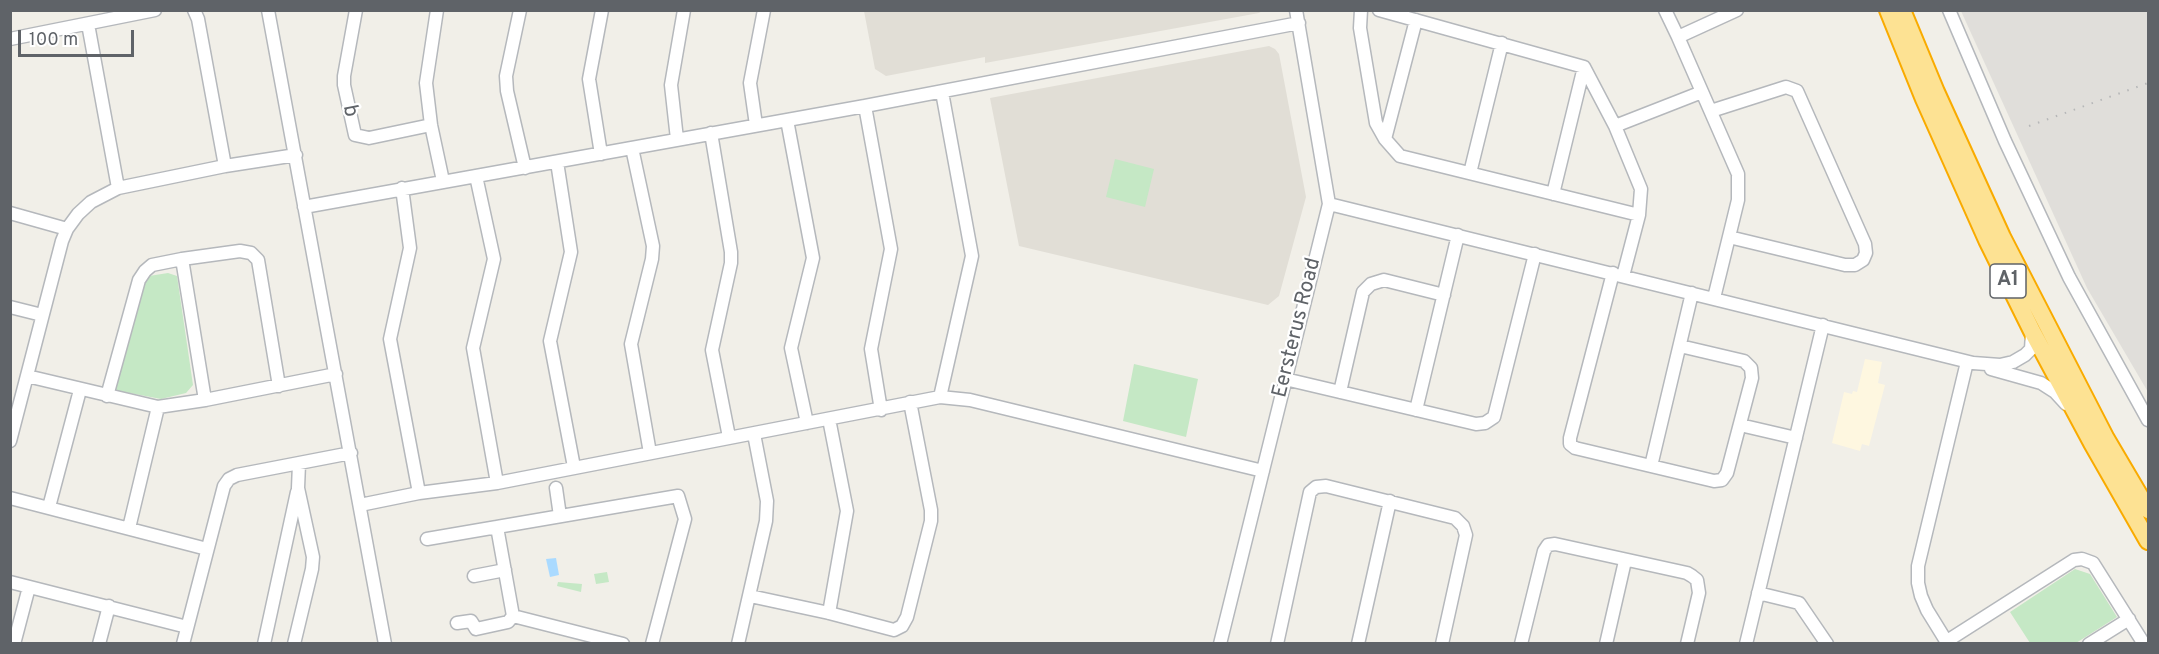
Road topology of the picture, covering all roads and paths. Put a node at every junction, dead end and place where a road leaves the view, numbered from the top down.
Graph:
1 (154, 10) edge
2 (194, 10) edge
3 (268, 10) edge
4 (356, 10) edge
5 (437, 10) edge
6 (520, 10) edge
7 (602, 10) edge
8 (684, 10) edge
9 (764, 10) edge
10 (1361, 10) edge
11 (1379, 10) edge
12 (1665, 10) edge
13 (1737, 10) edge
14 (1888, 10) edge
15 (1902, 10) edge
16 (1949, 10) edge
17 (1298, 17) edge
18 (1416, 20) junction
19 (88, 24) junction
20 (1678, 37) junction
21 (10, 39) edge
22 (1502, 43) junction
23 (1584, 67) junction
24 (942, 92) junction
25 (1702, 92) junction
26 (865, 106) junction
27 (1711, 111) junction
28 (788, 120) junction
29 (432, 125) junction
30 (756, 125) junction
31 (1615, 126) junction
32 (711, 133) junction
33 (677, 139) junction
34 (1385, 139) junction
35 (632, 148) junction
36 (601, 154) junction
37 (296, 155) junction
38 (557, 162) junction
39 (225, 166) junction
40 (525, 168) junction
41 (1470, 173) junction
42 (476, 176) junction
43 (443, 181) junction
44 (118, 188) junction
45 (402, 188) junction
46 (1553, 194) junction
47 (1329, 204) junction
48 (304, 207) junction
49 (10, 213) edge
50 (1639, 215) junction
51 (67, 229) junction
52 (1458, 235) junction
53 (1730, 237) junction
54 (1535, 254) junction
55 (182, 259) junction
56 (1618, 274) junction
57 (1692, 293) junction
58 (1444, 295) junction
59 (1714, 298) junction
60 (10, 307) edge
61 (42, 315) junction
62 (1823, 324) junction
63 (2032, 331) junction
64 (1680, 346) junction
65 (1970, 362) junction
66 (336, 374) junction
67 (27, 376) junction
68 (1285, 379) junction
69 (279, 386) junction
70 (80, 390) junction
71 (1340, 392) junction
72 (107, 396) junction
73 (940, 397) junction
74 (205, 400) junction
75 (910, 402) junction
76 (158, 407) junction
77 (881, 410) junction
78 (1416, 410) junction
79 (2075, 413) junction
80 (829, 418) junction
81 (2148, 420) edge
82 (13, 422) edge
83 (807, 423) junction
84 (1740, 425) junction
85 (754, 434) junction
86 (729, 437) junction
87 (1796, 438) junction
88 (10, 441) edge
89 (351, 453) junction
90 (651, 453) junction
91 (299, 464) junction
92 (1651, 466) junction
93 (574, 467) junction
94 (1263, 471) junction
95 (497, 483) junction
96 (298, 488) junction
97 (556, 488) dead end
98 (419, 493) junction
99 (10, 498) edge
100 (1390, 501) junction
101 (360, 505) junction
102 (49, 507) junction
103 (2148, 510) edge
104 (560, 516) junction
105 (497, 527) junction
106 (129, 528) junction
107 (427, 539) dead end
108 (2148, 541) edge
109 (207, 549) junction
110 (1625, 561) junction
111 (505, 570) junction
112 (474, 576) dead end
113 (10, 582) edge
114 (29, 587) junction
115 (1758, 593) junction
116 (750, 596) junction
117 (109, 606) junction
118 (829, 613) junction
119 (513, 616) junction
120 (2129, 619) junction
121 (457, 622) dead end
122 (188, 627) junction
123 (586, 639) edge
124 (1948, 642) edge
125 (14, 644) edge
126 (99, 644) edge
127 (183, 644) edge
128 (264, 644) edge
129 (294, 644) edge
130 (385, 644) edge
131 (623, 644) edge
132 (652, 644) edge
133 (738, 644) edge
134 (1220, 644) edge
135 (1277, 644) edge
136 (1358, 644) edge
137 (1442, 644) edge
138 (1521, 644) edge
139 (1606, 644) edge
140 (1687, 644) edge
141 (1746, 644) edge
142 (1827, 644) edge
143 (2089, 644) edge
144 (2144, 644) edge

1 - 19 street
2 - 39 street
3 - 37 street
4 - 29 street, b
5 - 29 street
6 - 40 street
7 - 36 street
8 - 33 street
9 - 30 street
10 - 34 street
11 - 18 street
12 - 20 street
13 - 20 street
14 - 63 highway, A1
15 - 103 highway, A1
16 - 81 street
17 - 24 street
17 - 47 street, Eersterus Road
18 - 22 street
18 - 34 street
19 - 21 street
19 - 44 street
20 - 25 street
22 - 23 street
22 - 41 street
23 - 31 street
23 - 46 street
24 - 26 street
24 - 73 street
25 - 27 street
25 - 31 street
26 - 28 street
26 - 77 street
27 - 53 street
27 - 53 street
28 - 30 street
28 - 83 street
29 - 43 street
30 - 32 street
31 - 50 street
32 - 33 street
32 - 86 street
33 - 35 street
34 - 41 street
35 - 36 street
35 - 90 street
36 - 38 street
37 - 39 street
37 - 48 street
38 - 40 street
38 - 93 street
39 - 44 street
40 - 42 street
41 - 46 street
42 - 43 street
42 - 95 street
43 - 45 street
44 - 51 street
45 - 48 street
45 - 98 street
46 - 50 street
47 - 52 street
47 - 68 street, Eersterus Road
48 - 66 street
49 - 51 street
50 - 56 street
51 - 61 street
52 - 54 street
52 - 58 street
53 - 59 street
54 - 56 street
54 - 78 street
55 - 69 street
55 - 72 street
55 - 74 street
56 - 57 street
56 - 92 street
57 - 59 street
57 - 64 street
58 - 71 street
58 - 78 street
59 - 62 street
60 - 61 street
61 - 67 street
62 - 65 street
62 - 87 street
63 - 65 street
63 - 79 highway, A1
64 - 84 street
64 - 92 street
65 - 79 street
65 - 124 street
66 - 69 street
66 - 89 street
67 - 70 street
67 - 82 street
68 - 71 street
68 - 94 street, Eersterus Road
69 - 74 street
70 - 72 street
70 - 102 street
71 - 78 street
72 - 76 street
73 - 75 street
73 - 94 street
74 - 76 street
75 - 77 street
75 - 118 street
76 - 106 street
77 - 80 street
79 - 108 highway, A1
80 - 83 street
80 - 118 street
82 - 88 street
83 - 85 street
84 - 87 street
84 - 92 street
85 - 86 street
85 - 116 street
86 - 90 street
87 - 115 street
89 - 91 street
89 - 101 street
90 - 93 street
91 - 96 street
91 - 109 street
93 - 95 street
94 - 134 street, Eersterus Road
95 - 98 street
96 - 128 street
96 - 129 street
97 - 104 street
98 - 101 street
99 - 102 street
100 - 135 street
100 - 136 street
100 - 137 street
101 - 130 street
102 - 106 street
104 - 105 street
104 - 132 street
105 - 107 street
105 - 111 street
106 - 109 street
109 - 122 street
110 - 138 street
110 - 139 street
110 - 140 street
111 - 112 street
111 - 119 street
113 - 114 street
114 - 117 street
114 - 125 street
115 - 141 street
115 - 142 street
116 - 118 street
116 - 133 street
117 - 122 street
117 - 126 street
119 - 121 street
119 - 123 street
120 - 124 street
120 - 143 street
120 - 144 street
122 - 127 street
123 - 131 street

